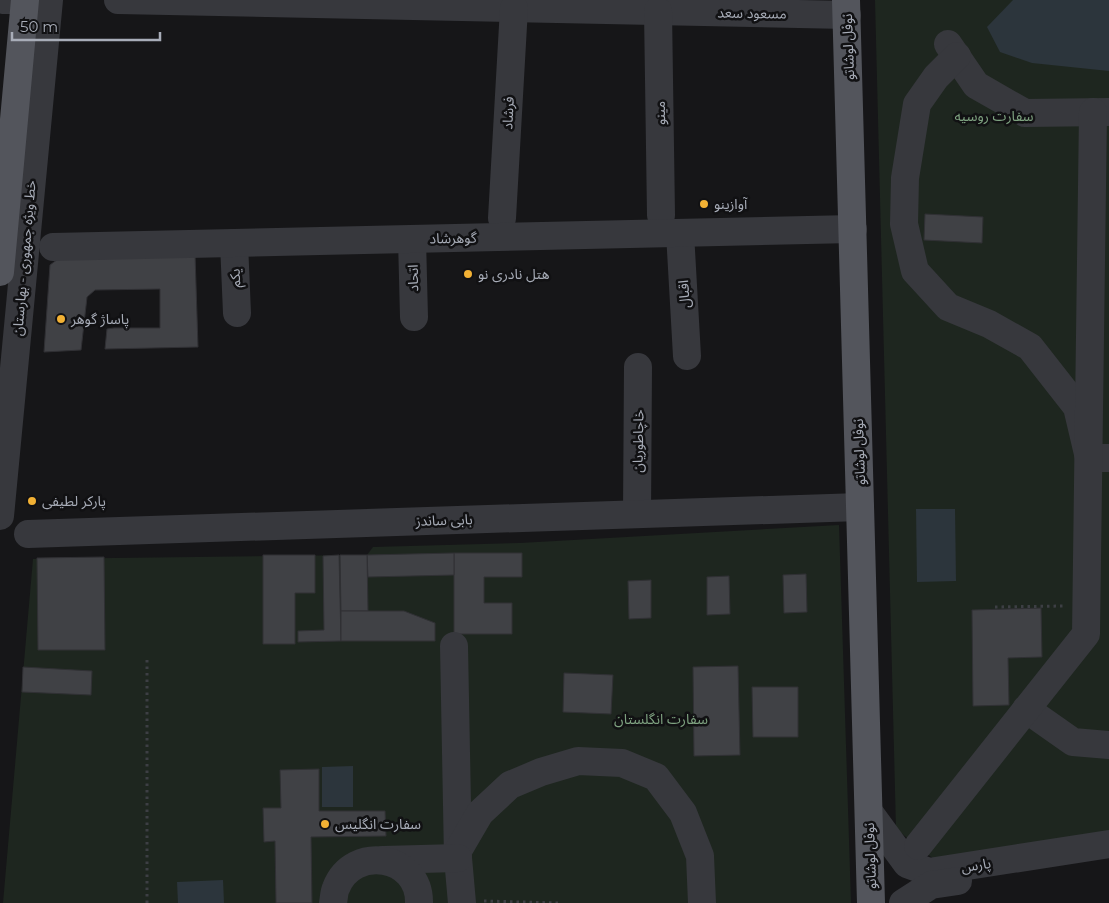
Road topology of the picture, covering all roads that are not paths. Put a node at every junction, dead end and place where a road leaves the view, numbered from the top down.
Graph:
1 (4, 0) edge
2 (24, 0) edge
3 (49, 0) edge
4 (118, 0) edge
5 (514, 8) junction
6 (846, 8) edge
7 (658, 11) junction
8 (1101, 112) edge
9 (502, 218) dead end
10 (671, 224) junction
11 (853, 229) junction
12 (2, 237) edge
13 (412, 239) junction
14 (234, 243) junction
15 (53, 247) dead end
16 (0, 272) edge
17 (237, 313) dead end
18 (414, 317) dead end
19 (687, 356) dead end
20 (638, 367) dead end
21 (1099, 458) edge
22 (860, 507) junction
23 (637, 514) junction
24 (0, 516) edge
25 (28, 534) dead end
26 (454, 646) dead end
27 (1026, 710) junction
28 (1109, 745) edge
29 (869, 812) junction
30 (1109, 844) edge
31 (918, 846) dead end
32 (459, 854) junction
33 (1109, 857) edge
34 (381, 860) junction
35 (930, 879) junction
36 (462, 901) edge
37 (333, 903) edge
38 (419, 903) edge
39 (702, 903) edge
40 (872, 903) edge
41 (903, 903) edge

1 - 2 street
2 - 12 main road
3 - 24 street, خط ویژه جمهوری - بهارستان
4 - 5 street, مسعود سعد
5 - 7 street, مسعود سعد
5 - 9 street, فرشاد
6 - 7 street, مسعود سعد
6 - 11 main road, نوفل لوشاتو
7 - 10 street, مینو
8 - 21 street
8 - 21 street
10 - 11 street, گوهرشاد
10 - 13 street, گوهرشاد
10 - 19 street, اقبال
11 - 22 main road, نوفل لوشاتو
12 - 16 main road
13 - 14 street, گوهرشاد
13 - 18 street, اتحاد
14 - 15 street, گوهرشاد
14 - 17 street, یکم
20 - 23 street, خاچاطوریان
21 - 27 street
22 - 23 street, بابی ساندز
22 - 29 main road, نوفل لوشاتو
23 - 25 street, بابی ساندز
26 - 32 street
27 - 28 street
27 - 31 street
29 - 35 street
29 - 40 main road, نوفل لوشاتو
30 - 35 street, پارس
32 - 34 street
32 - 36 street
32 - 39 street
33 - 35 street, پارس
34 - 37 street
34 - 38 street
35 - 41 street, پارس

